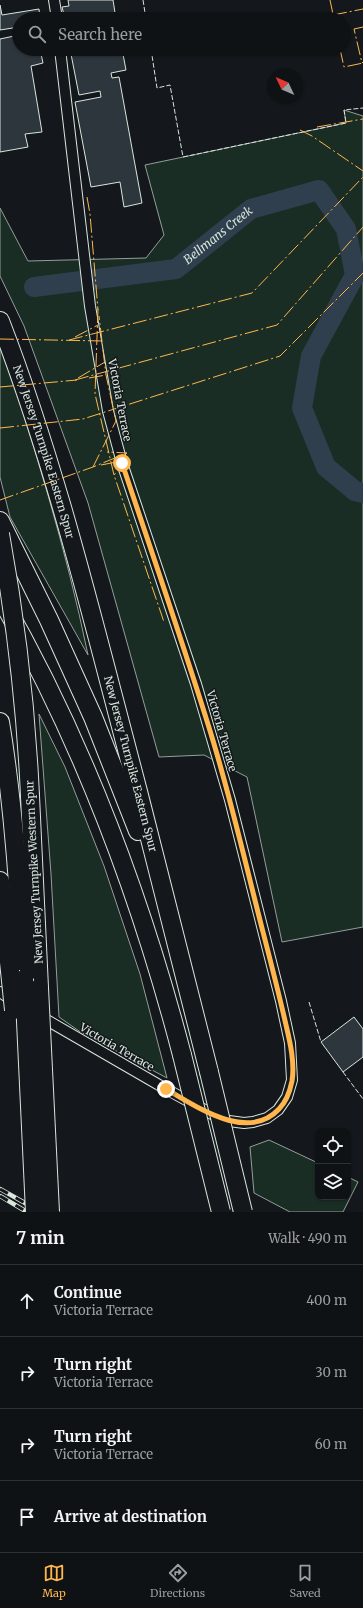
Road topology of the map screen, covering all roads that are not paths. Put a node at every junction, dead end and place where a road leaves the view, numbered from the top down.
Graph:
1 (54, 0) edge
2 (56, 12) edge
3 (61, 56) edge
4 (0, 321) edge
5 (0, 522) edge
6 (0, 534) edge
7 (0, 597) edge
8 (0, 722) edge
9 (0, 881) edge
10 (166, 898) junction
11 (25, 979) junction
12 (0, 992) edge
13 (35, 1212) edge
14 (50, 1212) edge
15 (221, 1212) edge
16 (243, 1212) edge

1 - 2 street
3 - 12 street, Victoria Terrace
4 - 10 highway, New Jersey Turnpike Eastern Spur
5 - 10 highway
6 - 11 highway, New Jersey Turnpike Western Spur, bridge
7 - 15 highway, bridge
8 - 11 highway, New Jersey Turnpike Western Spur
9 - 11 highway
10 - 16 highway, New Jersey Turnpike Eastern Spur, bridge
11 - 13 highway, bridge
11 - 14 highway, New Jersey Turnpike Western Spur, bridge

